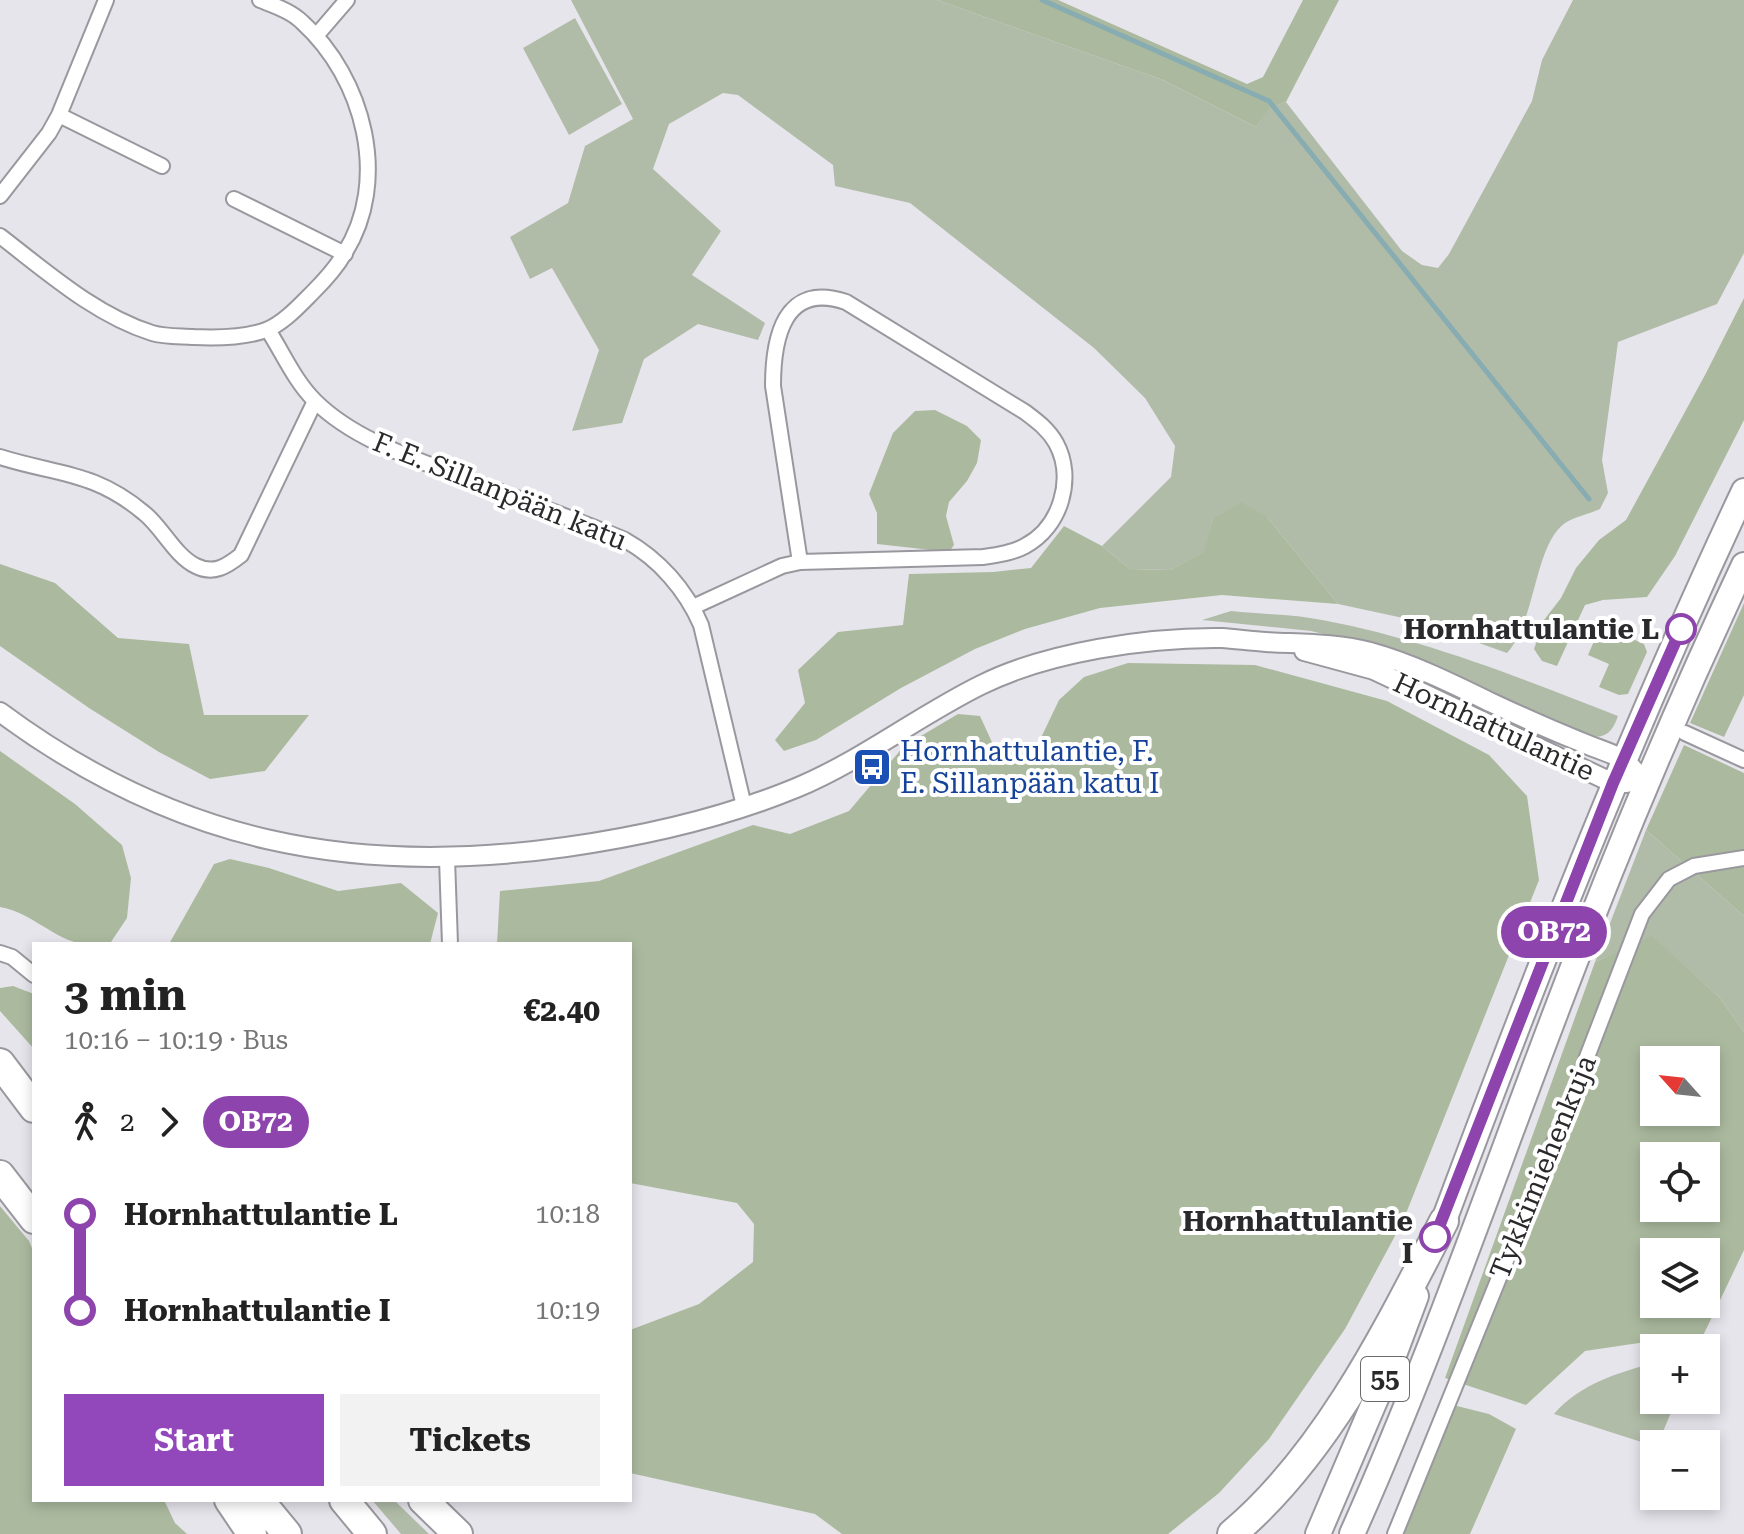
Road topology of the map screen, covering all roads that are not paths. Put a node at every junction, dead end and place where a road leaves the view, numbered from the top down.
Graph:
1 (106, 0) edge
2 (260, 0) edge
3 (347, 0) edge
4 (316, 36) junction
5 (59, 115) junction
6 (162, 166) dead end
7 (0, 196) edge
8 (234, 199) dead end
9 (0, 236) edge
10 (345, 254) junction
11 (268, 330) junction
12 (315, 401) junction
13 (0, 457) edge
14 (1744, 491) edge
15 (800, 562) junction
16 (1744, 565) edge
17 (693, 607) junction
18 (1267, 642) junction
19 (0, 712) edge
20 (1685, 733) dead end
21 (1623, 760) junction
22 (1744, 760) edge
23 (1613, 783) junction
24 (1647, 784) junction
25 (744, 806) junction
26 (1744, 858) edge
27 (447, 859) junction
28 (450, 942) edge
29 (0, 953) edge
30 (32, 973) edge
31 (0, 1063) edge
32 (32, 1105) edge
33 (0, 1175) edge
34 (32, 1216) edge
35 (1444, 1221) junction
36 (230, 1502) edge
37 (261, 1502) edge
38 (346, 1502) edge
39 (425, 1502) edge
40 (252, 1534) edge
41 (287, 1534) edge
42 (372, 1534) edge
43 (458, 1534) edge
44 (1232, 1534) edge
45 (1318, 1534) edge
46 (1352, 1534) edge
47 (1395, 1534) edge

1 - 5 street
2 - 4 street
3 - 4 street
4 - 10 street
5 - 6 street
5 - 7 street
8 - 10 street
9 - 11 street
10 - 11 street
11 - 12 street, F. E. Sillanpään katu
12 - 13 street
12 - 17 street, F. E. Sillanpään katu
14 - 21 main road, 55
15 - 15 street
15 - 17 street
16 - 24 main road, 55
17 - 25 street, F. E. Sillanpään katu
18 - 21 street, Hornhattulantie
18 - 23 street, Hornhattulantie
18 - 25 street, Hornhattulantie
19 - 27 street, Hornhattulantie
20 - 22 street
21 - 23 main road, 55
21 - 24 street, Hornhattulantie
23 - 24 street, Hornhattulantie
23 - 35 main road, 55
24 - 46 main road, 55
25 - 27 street, Hornhattulantie
26 - 47 street, Tykkimiehenkuja
27 - 28 street
29 - 30 street
31 - 32 highway
33 - 34 highway
35 - 44 highway
35 - 45 main road, 55
36 - 40 highway
37 - 41 highway
38 - 42 highway
39 - 43 highway

